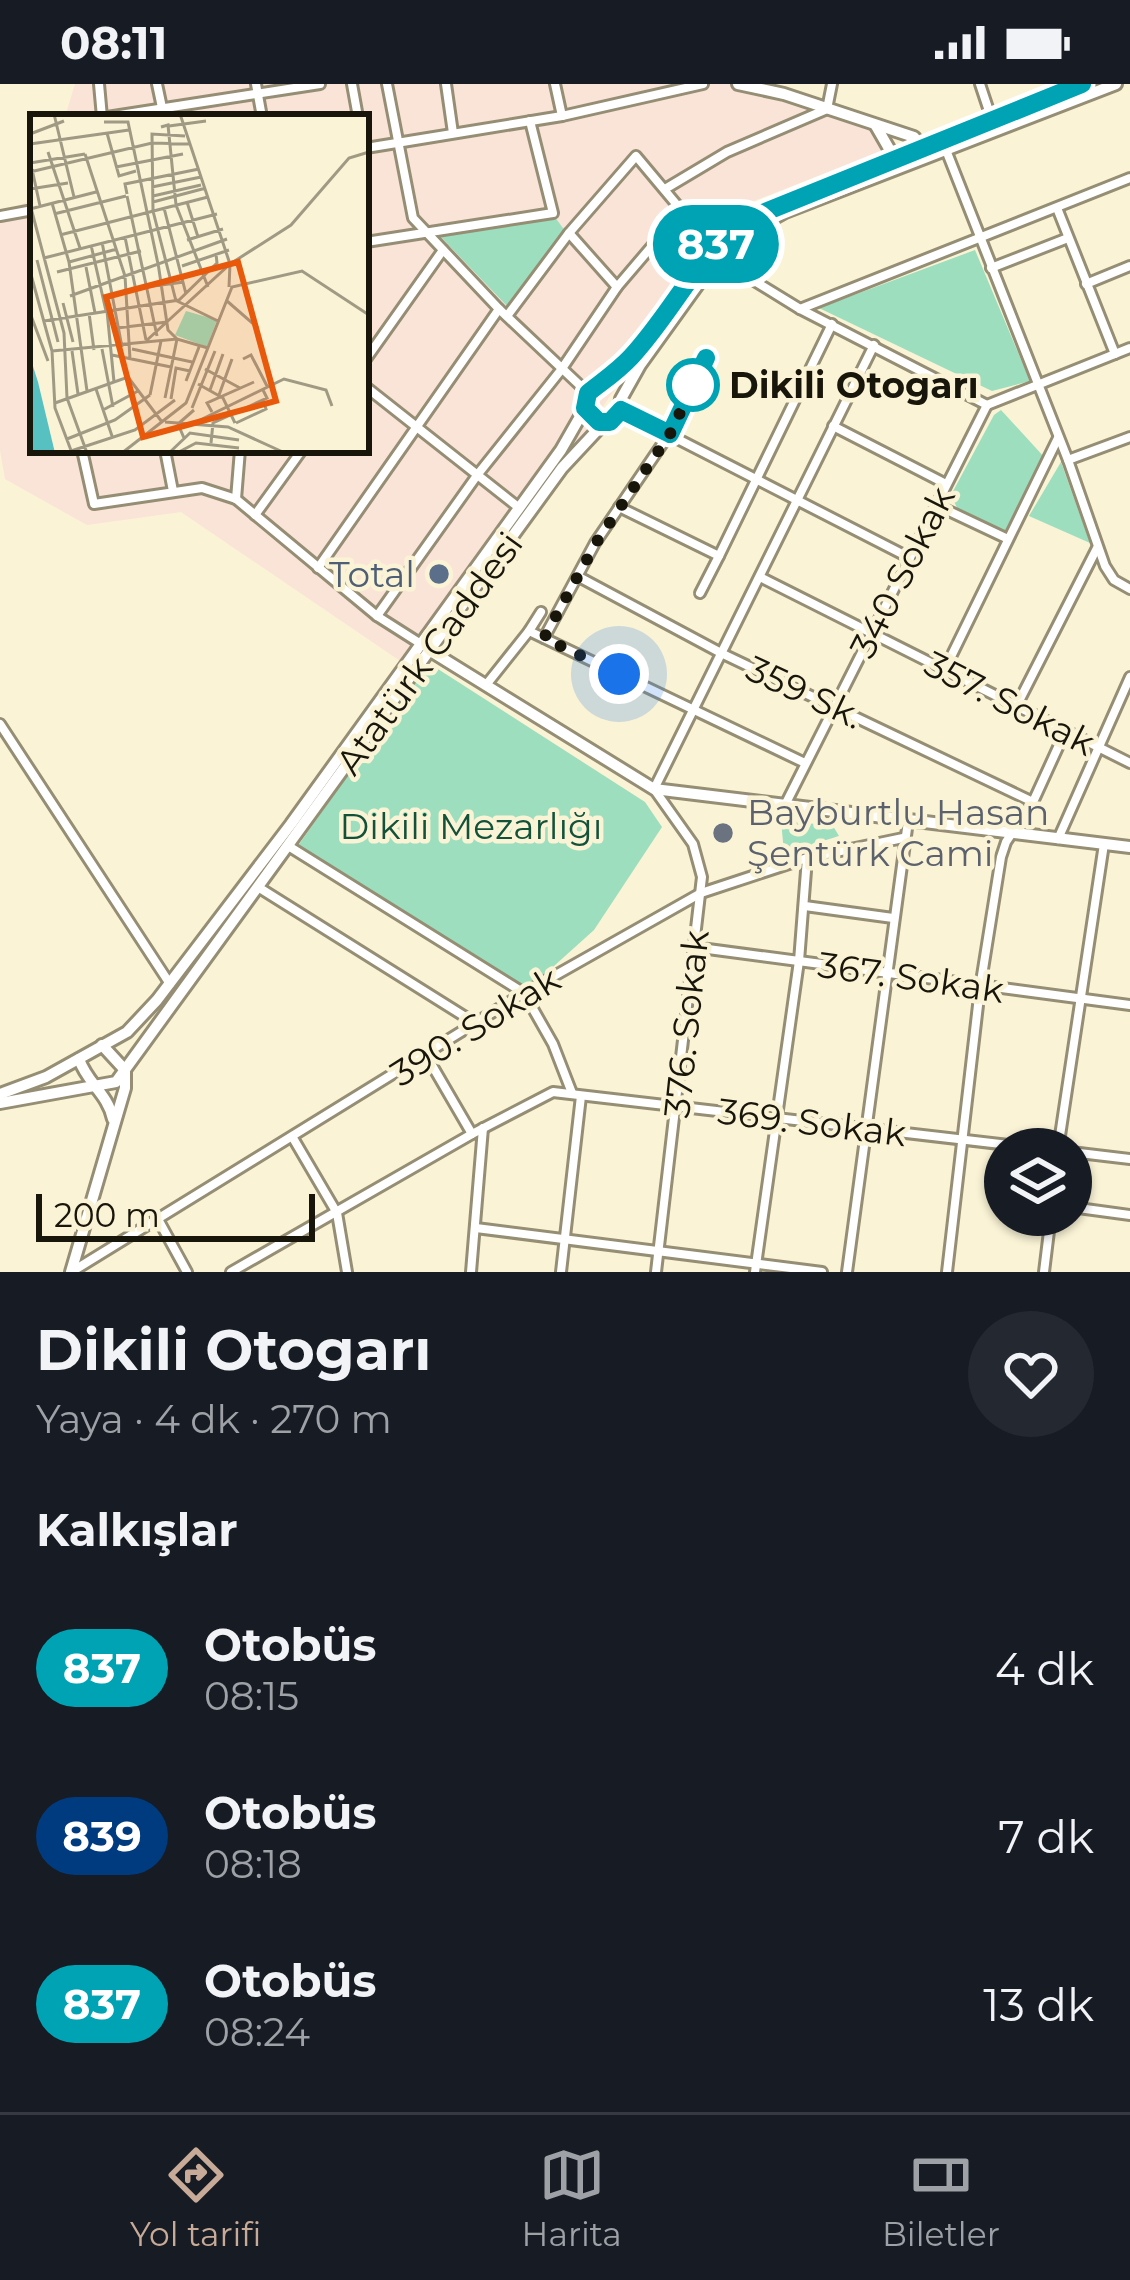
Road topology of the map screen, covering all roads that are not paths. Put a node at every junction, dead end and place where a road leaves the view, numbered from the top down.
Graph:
1 (99, 84) edge
2 (157, 84) edge
3 (256, 84) edge
4 (320, 84) edge
5 (352, 84) edge
6 (387, 84) edge
7 (446, 84) edge
8 (555, 84) edge
9 (704, 84) edge
10 (738, 84) edge
11 (832, 84) edge
12 (980, 84) edge
13 (1082, 84) edge
14 (1116, 84) edge
15 (1061, 88) edge
16 (792, 90) edge
17 (258, 95) junction
18 (827, 109) junction
19 (162, 112) edge
20 (104, 114) edge
21 (261, 114) edge
22 (357, 114) edge
23 (562, 116) junction
24 (992, 120) junction
25 (530, 121) junction
26 (876, 126) junction
27 (453, 133) junction
28 (398, 143) junction
29 (369, 148) edge
30 (946, 150) junction
31 (924, 152) junction
32 (896, 162) junction
33 (1130, 178) edge
34 (664, 189) junction
35 (1057, 208) junction
36 (30, 211) edge
37 (681, 212) junction
38 (0, 216) edge
39 (428, 230) junction
40 (569, 233) junction
41 (1068, 238) junction
42 (369, 241) edge
43 (979, 241) junction
44 (443, 250) junction
45 (715, 253) junction
46 (1130, 266) edge
47 (991, 268) junction
48 (1086, 284) junction
49 (617, 287) junction
50 (800, 309) junction
51 (503, 313) junction
52 (832, 325) junction
53 (874, 345) junction
54 (1130, 348) edge
55 (1115, 354) junction
56 (369, 355) edge
57 (561, 370) junction
58 (1039, 384) junction
59 (602, 386) junction
60 (369, 389) edge
61 (588, 393) junction
62 (987, 404) junction
63 (621, 405) junction
64 (585, 408) junction
65 (604, 423) junction
66 (414, 425) junction
67 (833, 426) junction
68 (670, 434) junction
69 (1059, 436) junction
70 (1130, 437) edge
71 (83, 453) edge
72 (166, 453) edge
73 (240, 453) edge
74 (300, 453) edge
75 (1069, 460) junction
76 (478, 474) junction
77 (758, 478) junction
78 (946, 484) junction
79 (173, 491) junction
80 (236, 499) junction
81 (799, 500) junction
82 (936, 505) junction
83 (518, 507) junction
84 (619, 507) junction
85 (255, 515) junction
86 (1008, 539) junction
87 (1098, 546) junction
88 (719, 556) junction
89 (910, 558) junction
90 (317, 569) junction
91 (579, 577) junction
92 (762, 578) junction
93 (1130, 589) edge
94 (700, 593) dead end
95 (541, 612) dead end
96 (377, 616) junction
97 (530, 631) junction
98 (871, 634) junction
99 (544, 638) junction
100 (425, 647) junction
101 (723, 653) junction
102 (944, 670) junction
103 (1130, 676) edge
104 (486, 685) junction
105 (836, 705) junction
106 (1017, 706) junction
107 (694, 711) junction
108 (0, 724) edge
109 (1065, 732) junction
110 (1100, 749) junction
111 (805, 763) junction
112 (1130, 763) edge
113 (654, 789) junction
114 (1034, 802) junction
115 (785, 805) junction
116 (908, 821) junction
117 (1011, 835) junction
118 (903, 838) junction
119 (1058, 839) junction
120 (1103, 844) junction
121 (1130, 847) edge
122 (290, 848) junction
123 (807, 857) junction
124 (258, 887) junction
125 (701, 893) junction
126 (805, 906) junction
127 (893, 918) junction
128 (693, 947) junction
129 (799, 961) junction
130 (886, 974) junction
131 (170, 985) junction
132 (980, 988) junction
133 (524, 993) junction
134 (1080, 998) junction
135 (1130, 1005) edge
136 (475, 1022) junction
137 (102, 1045) junction
138 (426, 1055) junction
139 (79, 1059) junction
140 (125, 1070) junction
141 (96, 1088) junction
142 (576, 1094) junction
143 (0, 1098) edge
144 (677, 1105) junction
145 (779, 1117) junction
146 (114, 1128) junction
147 (483, 1128) junction
148 (1061, 1128) edge
149 (866, 1131) junction
150 (472, 1134) junction
151 (293, 1138) junction
152 (963, 1139) junction
153 (984, 1142) edge
154 (1092, 1155) edge
155 (1130, 1160) edge
156 (1092, 1210) edge
157 (337, 1213) junction
158 (1130, 1215) edge
159 (159, 1221) junction
160 (476, 1228) junction
161 (1048, 1236) edge
162 (565, 1237) junction
163 (658, 1253) junction
164 (755, 1269) edge
165 (71, 1272) edge
166 (187, 1272) edge
167 (231, 1272) edge
168 (347, 1272) edge
169 (471, 1272) edge
170 (561, 1272) edge
171 (656, 1272) edge
172 (823, 1272) edge
173 (848, 1272) edge
174 (947, 1272) edge
175 (1044, 1272) edge

1 - 20 street
2 - 19 street
3 - 17 street
4 - 17 street
5 - 22 street
6 - 28 street
7 - 27 street
8 - 23 street
9 - 23 street
10 - 16 main road
11 - 18 street
12 - 24 street
13 - 15 main road, Atatürk Caddesi
14 - 30 main road, Atatürk Caddesi
15 - 24 main road, Atatürk Caddesi
16 - 18 main road
17 - 19 street
17 - 21 street
18 - 26 main road
18 - 34 street
23 - 25 street
24 - 31 main road, Atatürk Caddesi
25 - 27 street
25 - 39 street
26 - 31 main road
26 - 32 main road
27 - 28 street
28 - 29 street
28 - 39 street
30 - 31 main road, Atatürk Caddesi
30 - 43 street
31 - 32 main road, Atatürk Caddesi
32 - 45 main road, Atatürk Caddesi
33 - 35 street
34 - 37 street
34 - 40 street
35 - 41 street
35 - 43 street
36 - 38 street
37 - 45 street
37 - 49 street
39 - 42 street
39 - 44 street
40 - 49 street
40 - 51 street
41 - 47 street
41 - 48 street
43 - 47 street
43 - 50 street
44 - 51 street
44 - 56 street
45 - 50 street
45 - 59 main road, Atatürk Caddesi
45 - 63 main road, Atatürk Caddesi
46 - 48 street
47 - 58 street
48 - 55 street
49 - 57 street
50 - 52 street
51 - 57 street
51 - 66 street
52 - 53 street
52 - 77 street
53 - 62 street
53 - 67 street
54 - 55 street
55 - 58 street
57 - 61 street
57 - 76 street
58 - 62 street
58 - 69 street
59 - 61 main road, Atatürk Caddesi
59 - 63 main road
60 - 66 street
61 - 64 main road, Atatürk Caddesi
62 - 78 street, 340 Sokak
63 - 65 main road, Atatürk Caddesi
63 - 68 street
64 - 65 main road
64 - 83 main road, Atatürk Caddesi
65 - 100 main road, Atatürk Caddesi
66 - 76 street
66 - 90 street
67 - 78 street
67 - 81 street
68 - 77 street
68 - 84 street
69 - 75 street
69 - 86 street
70 - 75 street
71 - 79 street
72 - 79 street
73 - 80 street
74 - 85 street
75 - 87 street
76 - 83 street
76 - 96 street
77 - 81 street
77 - 88 street
78 - 82 street, 340 Sokak
79 - 80 street
80 - 85 street
81 - 89 street
81 - 92 street
82 - 86 street
82 - 89 street, 340 Sokak
83 - 100 main road, Atatürk Caddesi
84 - 88 street
84 - 91 street
85 - 90 street
86 - 102 street
87 - 93 street
87 - 106 street
88 - 94 street
89 - 98 street, 340 Sokak
90 - 96 street
91 - 99 street
91 - 101 street, 359 Sk.
92 - 98 street, 357. Sokak
92 - 101 street
95 - 97 street
96 - 100 street
97 - 99 street
97 - 104 street
98 - 102 street, 357. Sokak
98 - 105 street, 340 Sokak
99 - 107 street
100 - 104 main road
100 - 122 main road, Atatürk Caddesi
100 - 131 main road, Atatürk Caddesi
101 - 105 street, 359 Sk.
101 - 107 street
102 - 106 street, 357. Sokak
103 - 110 street
104 - 113 main road
105 - 111 street, 340 Sokak
105 - 114 street, 359 Sk.
106 - 109 street, 357. Sokak
107 - 111 street
107 - 113 street
108 - 131 street
109 - 110 street, 357. Sokak
109 - 114 street
110 - 112 street, 357. Sokak
110 - 119 street
111 - 115 street, 340 Sokak
113 - 115 main road
113 - 125 street, 376. Sokak
114 - 117 street
115 - 116 main road
116 - 117 main road
116 - 118 street
117 - 119 main road
117 - 132 street
118 - 123 street, 390. Sokak
118 - 127 street
119 - 120 main road
120 - 121 main road
120 - 134 street
122 - 124 main road, Atatürk Caddesi
122 - 133 street
123 - 125 street, 390. Sokak
123 - 126 street
124 - 136 street
124 - 140 main road, Atatürk Caddesi
125 - 128 street, 376. Sokak
125 - 133 street, 390. Sokak
126 - 127 street
126 - 129 street
127 - 130 street
128 - 129 street, 367. Sokak
128 - 144 street, 376. Sokak
129 - 130 street, 367. Sokak
129 - 145 street
130 - 132 street, 367. Sokak
130 - 149 street
131 - 137 main road, Atatürk Caddesi
132 - 134 street, 367. Sokak
132 - 152 street
133 - 136 street, 390. Sokak
133 - 142 street
134 - 135 street, 367. Sokak
134 - 148 street
136 - 138 street, 390. Sokak
137 - 139 main road, Atatürk Caddesi
137 - 140 main road
138 - 150 street
138 - 151 street, 390. Sokak
139 - 141 main road
139 - 143 main road, Atatürk Caddesi
140 - 141 main road, Atatürk Caddesi
140 - 146 main road
141 - 143 main road, Atatürk Caddesi
141 - 146 main road
142 - 144 street, 369. Sokak
142 - 147 street
142 - 162 street
144 - 145 street, 369. Sokak
144 - 163 street, 376. Sokak
145 - 149 street, 369. Sokak
145 - 164 street
146 - 165 main road
147 - 150 street
147 - 160 street
149 - 152 street, 369. Sokak
149 - 173 street
150 - 157 street
151 - 157 street
151 - 159 street, 390. Sokak
152 - 153 street, 369. Sokak
152 - 174 street
154 - 155 street
156 - 158 street
157 - 167 street
157 - 168 street
159 - 165 street, 390. Sokak
159 - 166 street
160 - 162 street
160 - 169 street
161 - 175 street
162 - 163 street
162 - 170 street
163 - 164 street
163 - 171 street, 376. Sokak
164 - 172 street

